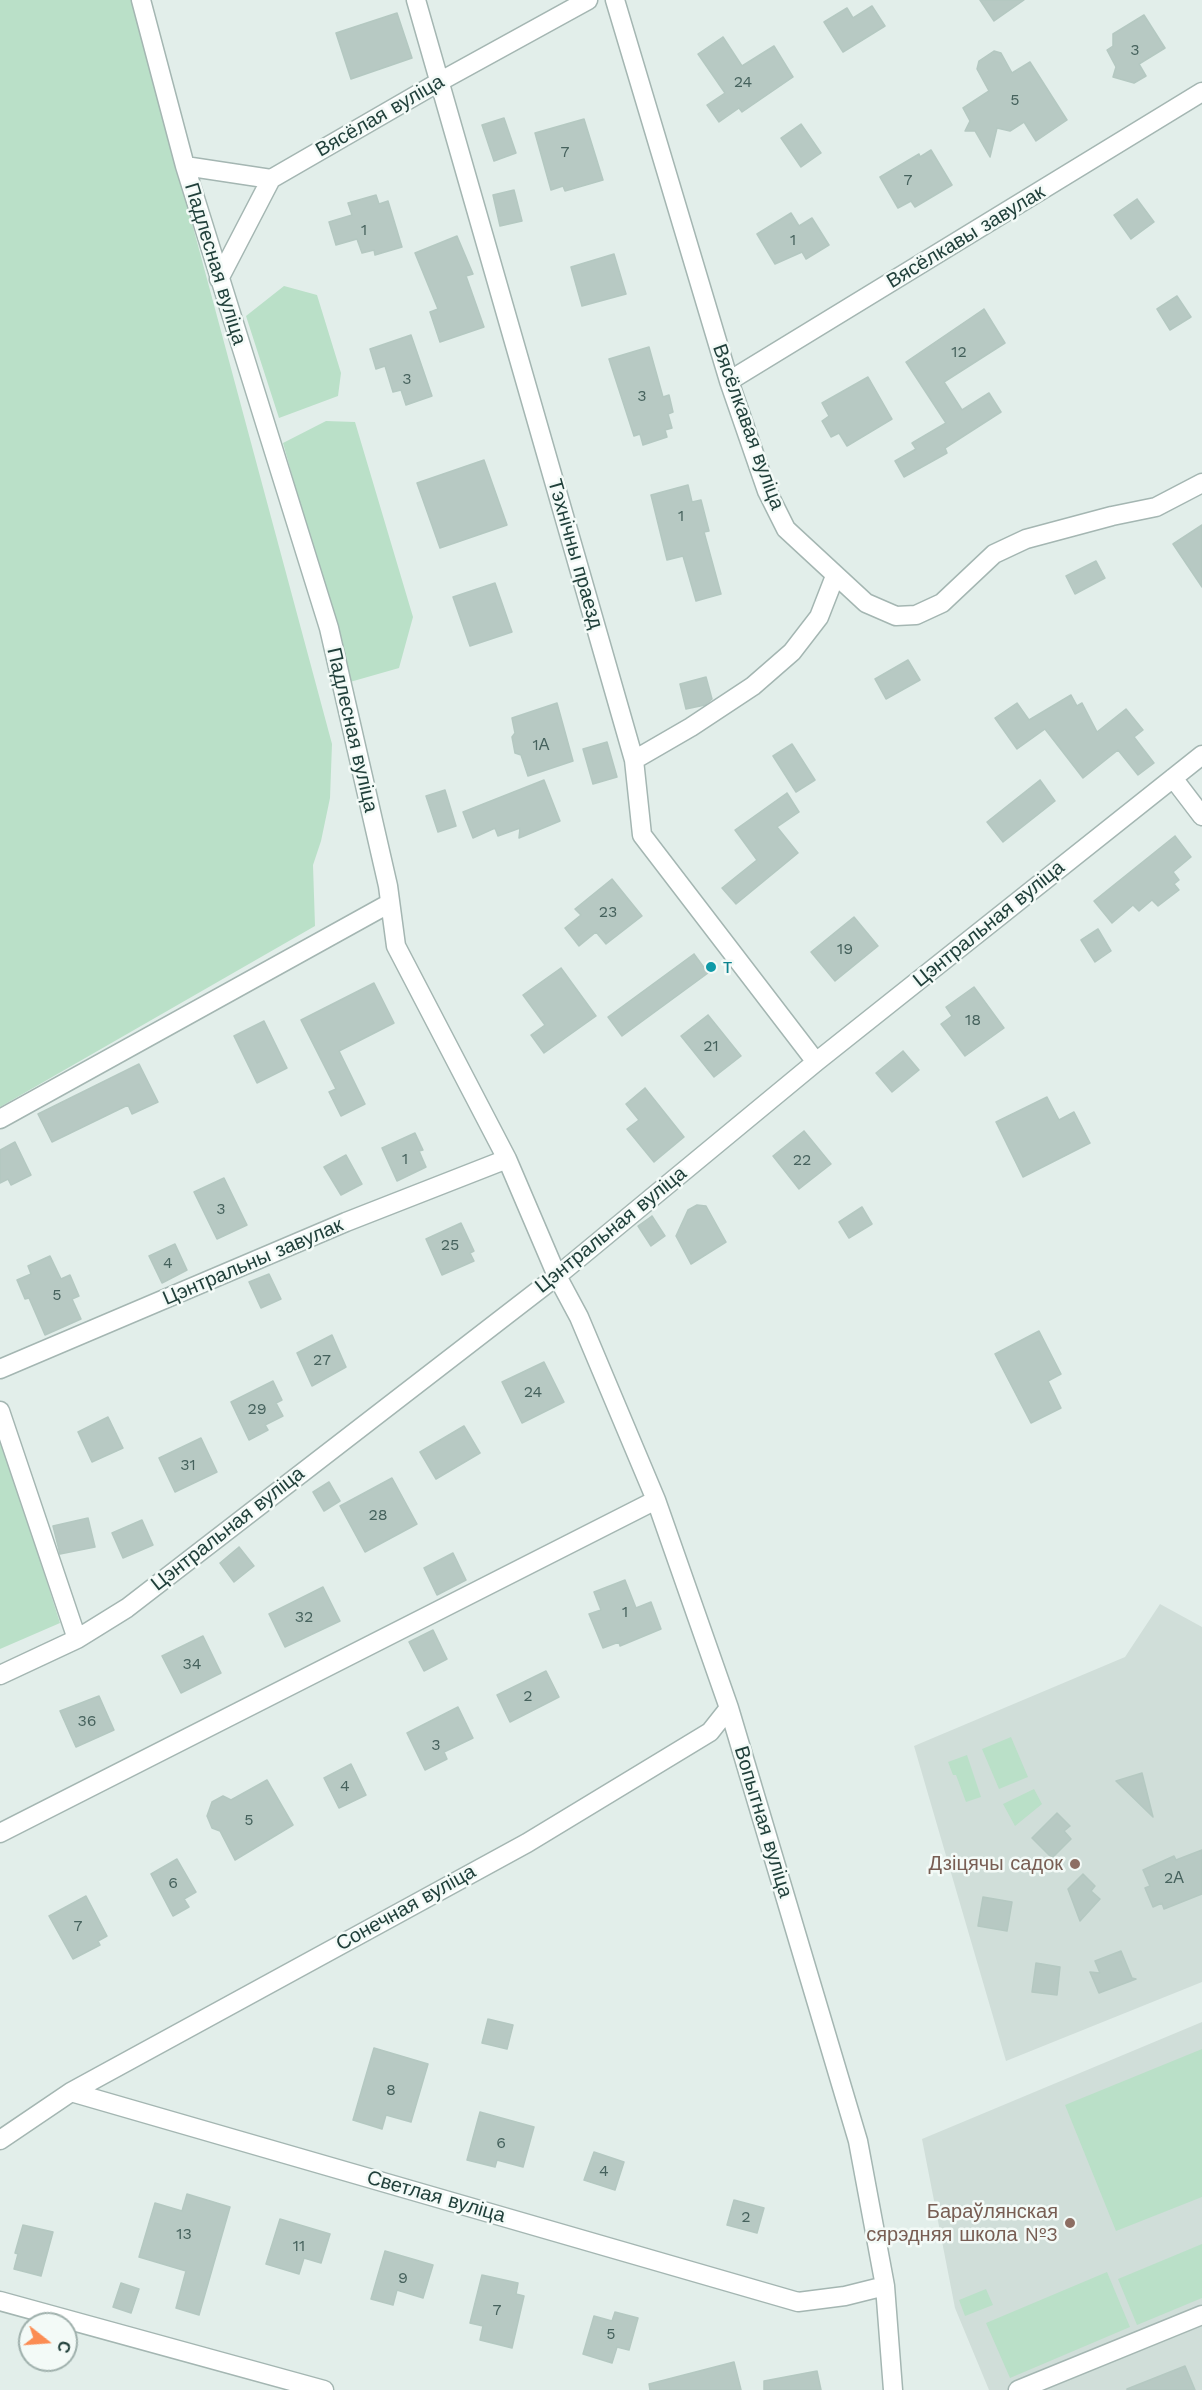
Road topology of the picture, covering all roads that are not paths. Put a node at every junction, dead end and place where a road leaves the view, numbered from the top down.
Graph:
1 (141, 0) edge
2 (416, 0) edge
3 (588, 0) edge
4 (615, 0) edge
5 (439, 82) junction
6 (1202, 92) edge
7 (185, 166) junction
8 (271, 179) junction
9 (219, 279) junction
10 (729, 381) junction
11 (1202, 483) edge
12 (835, 576) junction
13 (1202, 755) edge
14 (634, 760) junction
15 (1173, 778) junction
16 (1202, 816) edge
17 (390, 903) junction
18 (816, 1062) junction
19 (0, 1119) edge
20 (507, 1160) junction
21 (556, 1276) junction
22 (0, 1369) edge
23 (0, 1412) edge
24 (656, 1500) junction
25 (77, 1638) junction
26 (0, 1675) edge
27 (729, 1708) junction
28 (0, 1833) edge
29 (71, 2092) junction
30 (0, 2140) edge
31 (885, 2286) junction
32 (0, 2301) edge
33 (1202, 2315) edge
34 (324, 2390) edge
35 (893, 2390) edge
36 (1018, 2390) edge

1 - 7 street, Падлесная вуліца
2 - 5 street, Тэхнічны праезд
3 - 5 street, Вясёлая вуліца
4 - 10 street, Вясёлкавая вуліца
5 - 8 street, Вясёлая вуліца
5 - 14 street, Тэхнічны праезд
6 - 10 street, Вясёлкавы завулак
7 - 8 street, Падлесная вуліца
7 - 9 street, Падлесная вуліца
8 - 9 street
9 - 17 street, Падлесная вуліца
10 - 12 street, Вясёлкавая вуліца
11 - 12 street, Вясёлкавая вуліца
12 - 14 street
13 - 15 street, Цэнтральная вуліца
14 - 18 street, Тэхнічны праезд
15 - 16 street
15 - 18 street, Цэнтральная вуліца
17 - 19 street
17 - 20 street, Падлесная вуліца
18 - 21 street, Цэнтральная вуліца
20 - 21 street, Падлесная вуліца
20 - 22 street, Цэнтральны завулак
21 - 24 street, Вопытная вуліца
21 - 25 street, Цэнтральная вуліца
23 - 25 street
24 - 27 street, Вопытная вуліца
24 - 28 street
25 - 26 street, Цэнтральная вуліца
27 - 29 street, Сонечная вуліца
27 - 31 street, Вопытная вуліца
29 - 30 street
29 - 31 street, Светлая вуліца
31 - 35 street, Вопытная вуліца
32 - 34 street
33 - 36 street

